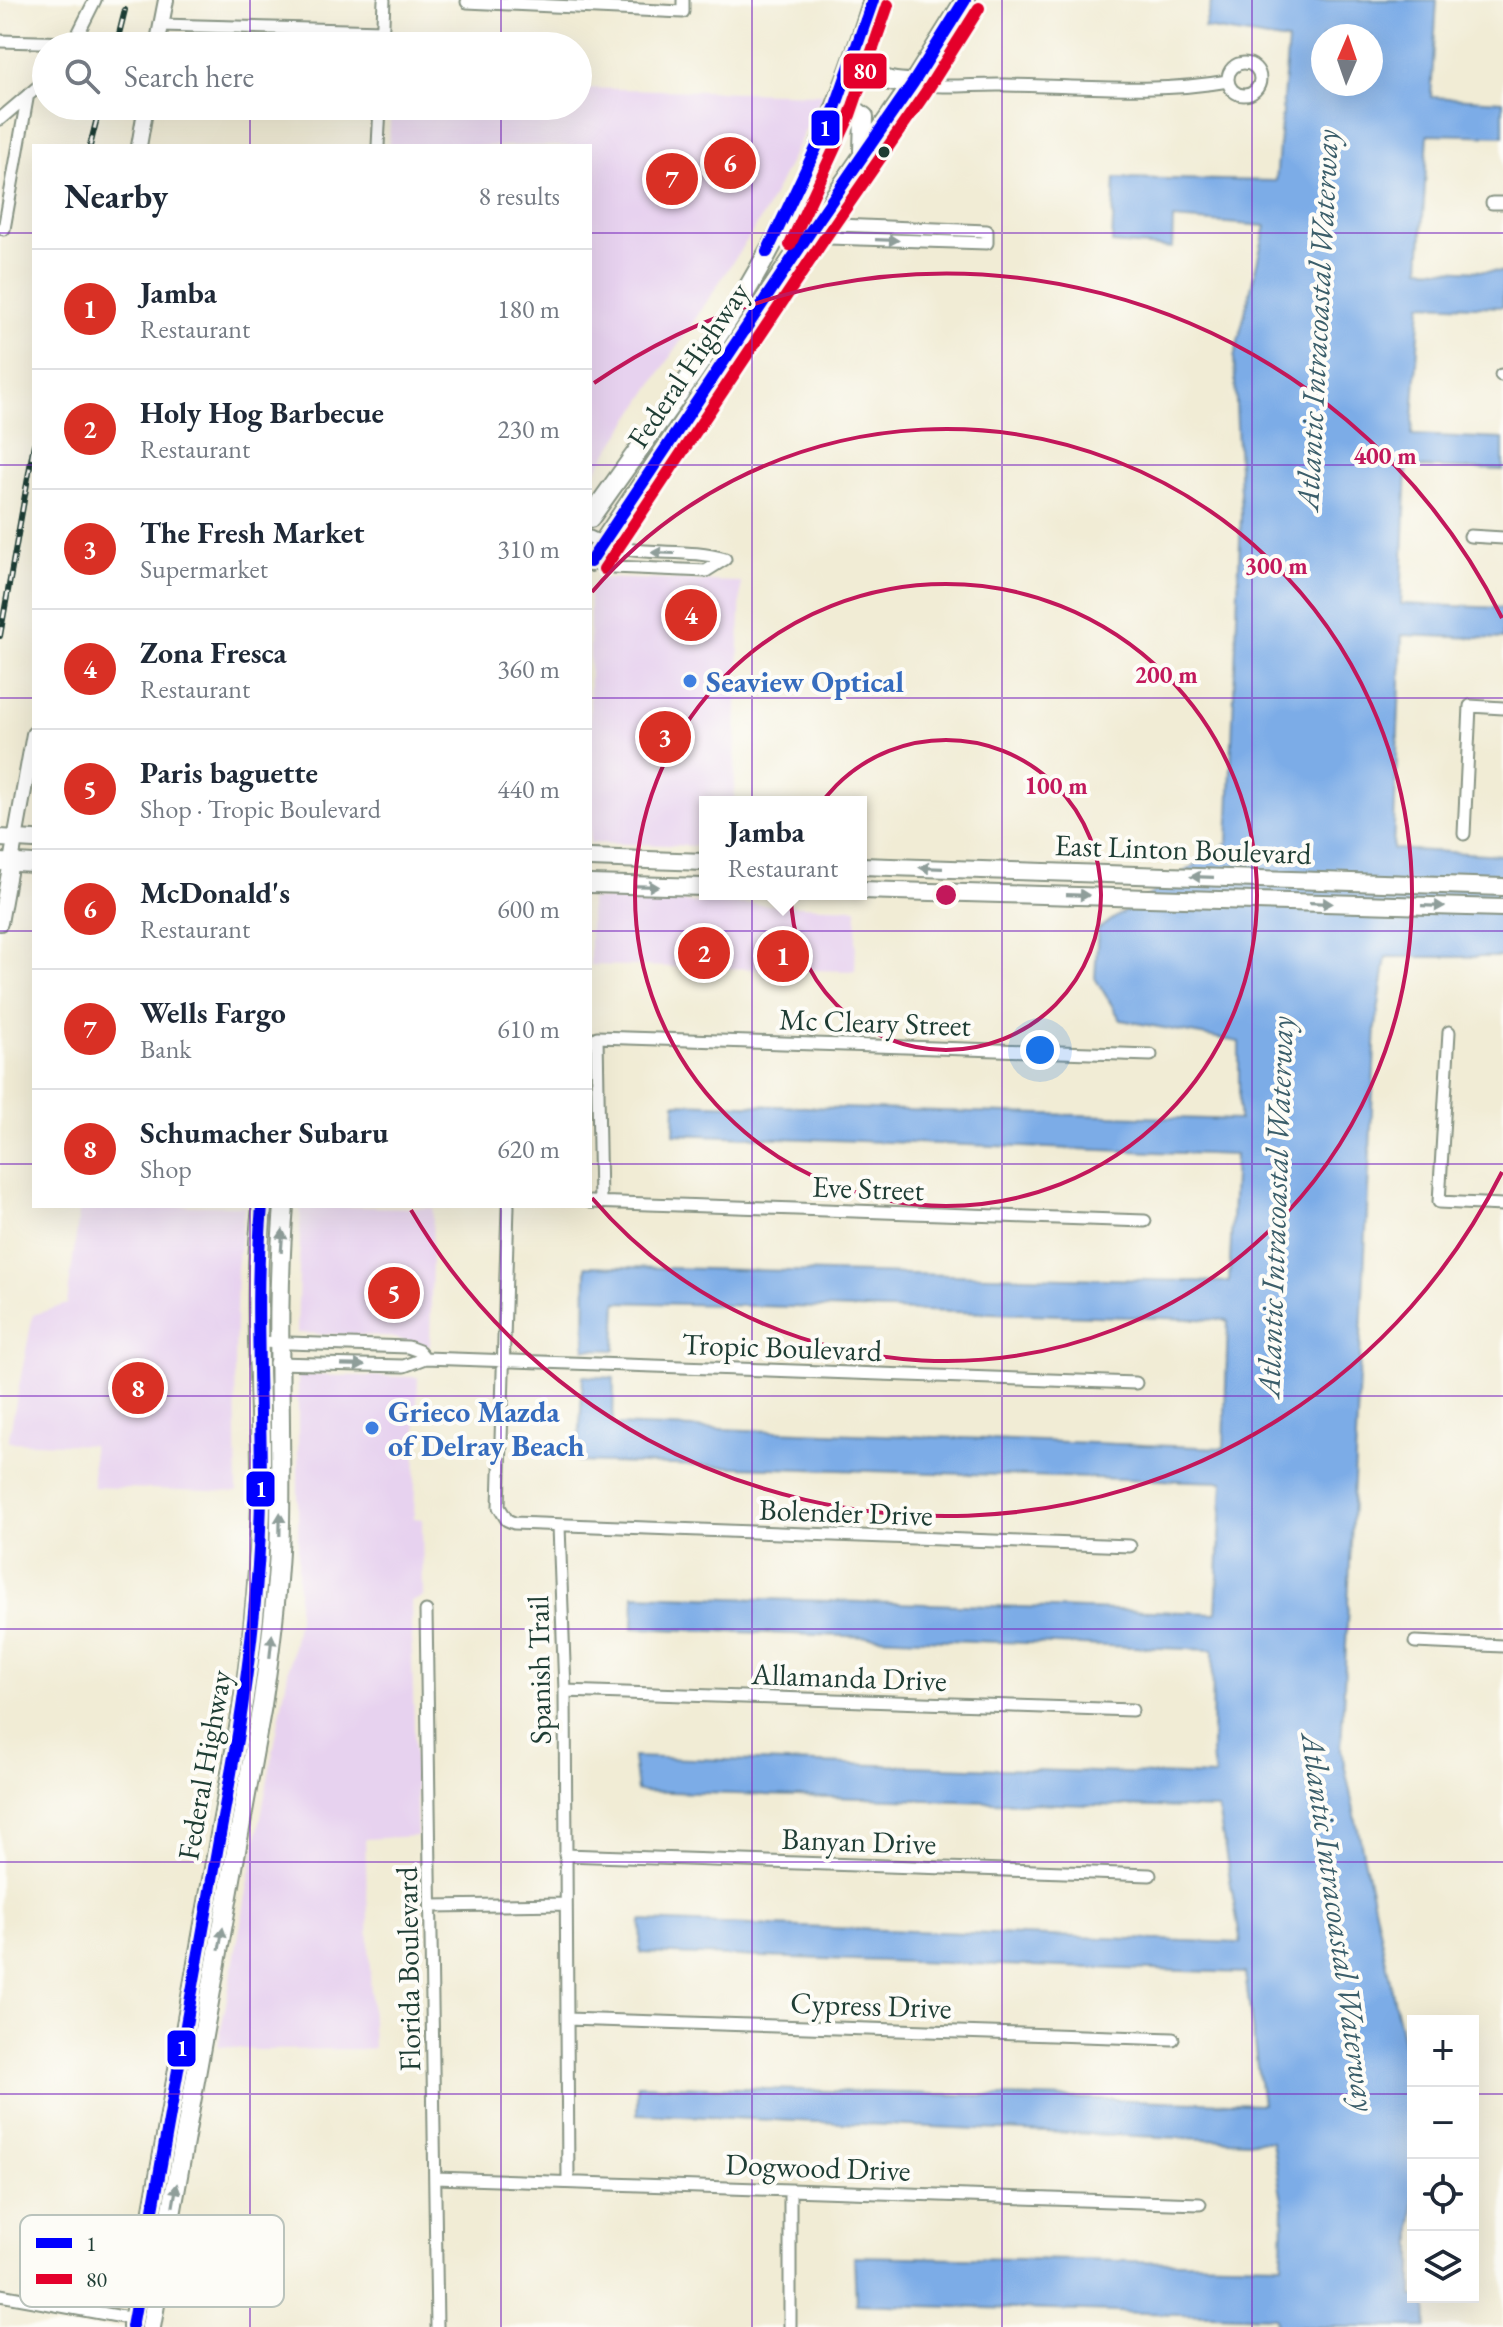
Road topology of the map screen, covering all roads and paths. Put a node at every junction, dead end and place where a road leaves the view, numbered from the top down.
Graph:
1 (95, 0) edge
2 (166, 0) edge
3 (384, 0) edge
4 (683, 0) edge
5 (874, 0) edge
6 (965, 0) edge
7 (467, 2) dead end
8 (161, 25) junction
9 (383, 31) joint
10 (79, 32) edge
11 (160, 32) edge
12 (0, 41) edge
13 (32, 42) edge
14 (925, 64) junction
15 (1228, 81) dead end
16 (913, 83) junction
17 (947, 86) junction
18 (32, 94) edge
19 (27, 99) junction
20 (835, 108) junction
21 (0, 119) edge
22 (144, 120) edge
23 (379, 120) edge
24 (139, 144) edge
25 (378, 144) edge
26 (863, 153) junction
27 (802, 183) junction
28 (817, 222) junction
29 (4, 229) dead end
30 (757, 270) junction
31 (754, 314) junction
32 (592, 515) edge
33 (1470, 536) dead end
34 (1503, 538) edge
35 (593, 552) edge
36 (1503, 708) edge
37 (32, 742) edge
38 (1464, 834) dead end
39 (8, 838) edge
40 (32, 840) edge
41 (592, 858) edge
42 (6, 862) edge
43 (699, 862) edge
44 (32, 864) edge
45 (867, 866) edge
46 (592, 884) edge
47 (699, 887) edge
48 (1503, 887) edge
49 (867, 890) edge
50 (1503, 908) edge
51 (0, 923) edge
52 (1449, 1032) dead end
53 (1151, 1055) dead end
54 (595, 1202) edge
55 (1503, 1205) edge
56 (262, 1208) edge
57 (284, 1208) edge
58 (508, 1208) edge
59 (1145, 1221) dead end
60 (259, 1342) junction
61 (279, 1343) junction
62 (425, 1358) junction
63 (503, 1361) junction
64 (269, 1363) junction
65 (1136, 1383) dead end
66 (559, 1526) junction
67 (1130, 1546) dead end
68 (258, 1583) junction
69 (274, 1604) junction
70 (426, 1611) dead end
71 (1415, 1642) dead end
72 (1503, 1646) edge
73 (565, 1691) junction
74 (1132, 1710) dead end
75 (565, 1855) junction
76 (1150, 1875) dead end
77 (566, 1904) junction
78 (431, 1906) junction
79 (567, 2019) junction
80 (1173, 2039) dead end
81 (435, 2178) junction
82 (568, 2182) junction
83 (790, 2190) junction
84 (1200, 2204) dead end
85 (152, 2215) edge
86 (171, 2215) edge
87 (0, 2295) edge
88 (20, 2299) edge
89 (57, 2307) edge
90 (155, 2307) edge
91 (133, 2323) edge
92 (151, 2327) edge
93 (437, 2327) edge
94 (790, 2327) edge

1 - 10 street
2 - 8 street
3 - 9 street
4 - 7 street
5 - 16 main road
5 - 20 main road, Federal Highway
6 - 14 main road, Federal Highway
8 - 9 street
8 - 11 street
12 - 13 street
14 - 16 main road, Federal Highway
14 - 17 street
15 - 17 street
16 - 17 street
16 - 26 main road, Federal Highway
18 - 19 street
19 - 21 street
19 - 29 street
20 - 26 main road
20 - 27 main road, Federal Highway
22 - 24 street
23 - 25 street
26 - 28 main road, Federal Highway
27 - 28 main road
27 - 30 main road, Federal Highway
28 -> 28 street
28 - 31 main road, Federal Highway
30 - 31 main road
30 - 32 main road, Federal Highway
31 - 35 main road, Federal Highway
33 - 34 street
35 -> 35 street
36 - 38 street
37 - 39 street
39 - 40 main road
39 - 42 street
41 - 43 main road
42 - 44 main road
42 - 51 street
48 -> 45 main road, East Linton Boulevard
46 -> 47 main road
49 -> 50 main road, East Linton Boulevard
52 - 55 street
53 - 54 street, Mc Cleary Street
54 - 59 street, Eve Street
56 - 60 main road, Federal Highway
61 -> 57 main road, Federal Highway
58 - 63 street
60 - 61 street, Tropic Boulevard
60 - 64 main road, Federal Highway
61 - 62 street, Tropic Boulevard
61 - 64 main road, Federal Highway
62 - 63 street, Tropic Boulevard
64 -> 62 street, Tropic Boulevard
63 - 65 street, Tropic Boulevard
63 - 66 street
64 - 68 main road, Federal Highway
69 -> 64 main road, Federal Highway
66 - 67 street, Bolender Drive
66 - 73 street, Spanish Trail
68 - 69 main road
68 - 85 main road, Federal Highway
86 -> 69 main road, Federal Highway
70 - 78 street, Florida Boulevard
71 - 72 street
73 - 74 street, Allamanda Drive
73 - 75 street, Spanish Trail
75 - 76 street, Banyan Drive
75 - 77 street, Spanish Trail
77 - 78 street
77 - 79 street, Spanish Trail
78 - 81 street, Florida Boulevard
79 - 80 street, Cypress Drive
79 - 82 street, Spanish Trail
81 - 82 street, Dogwood Drive
81 - 93 street, Florida Boulevard
82 - 83 street, Dogwood Drive
83 - 84 street, Dogwood Drive
83 - 94 street
87 - 88 street
89 - 91 street
92 -> 90 main road, Federal Highway

